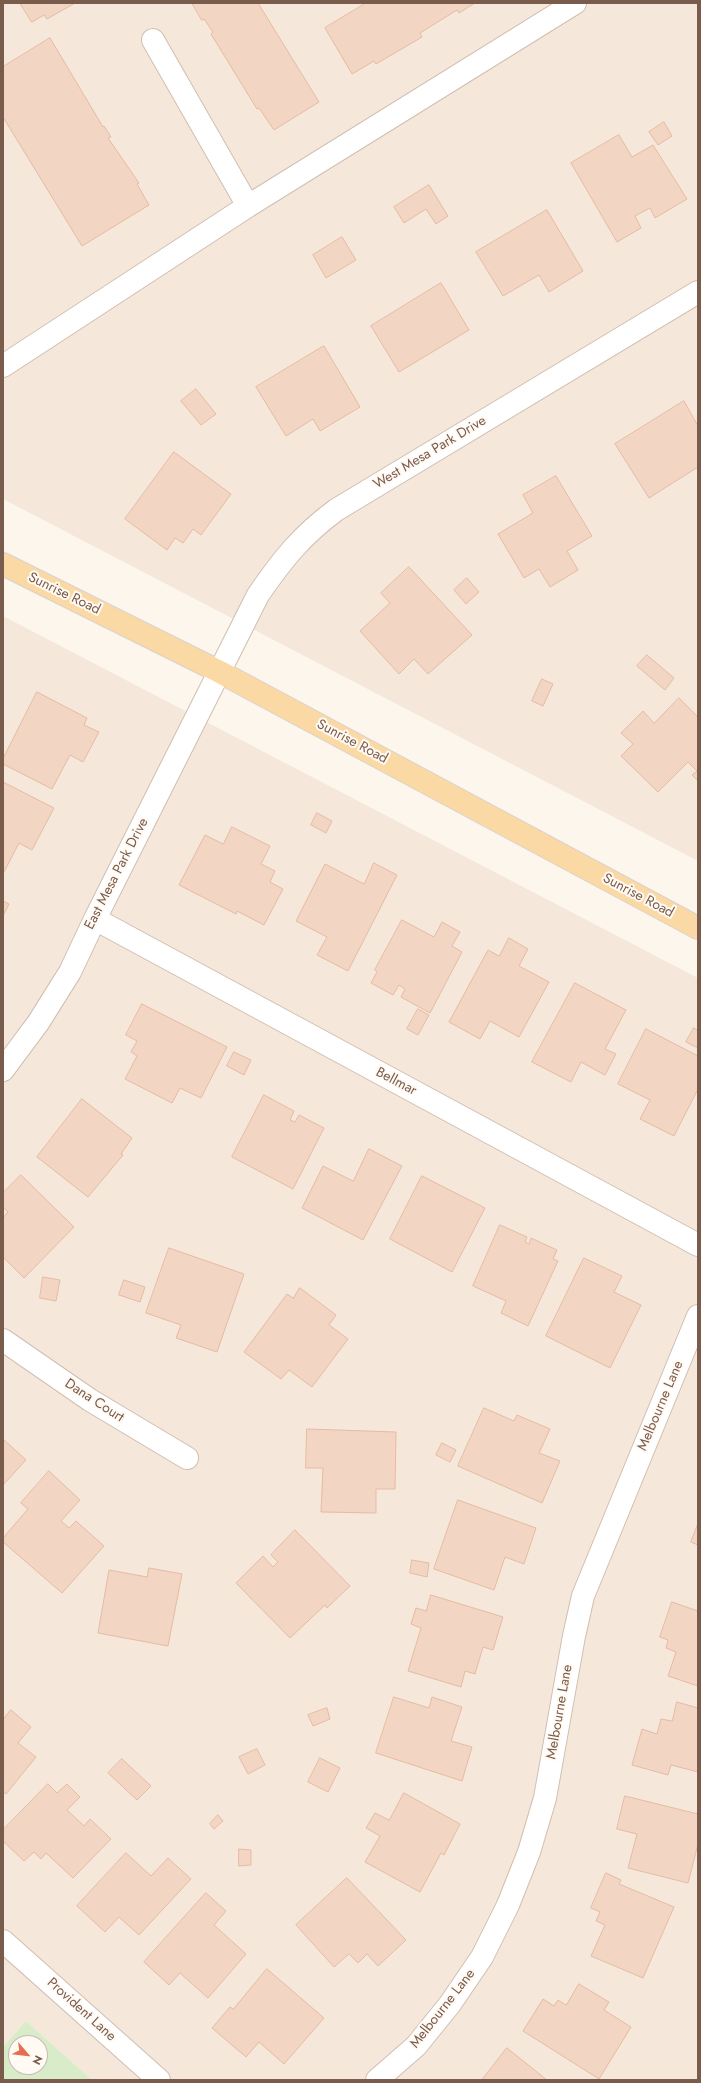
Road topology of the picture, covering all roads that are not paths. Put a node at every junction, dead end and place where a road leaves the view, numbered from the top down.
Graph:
1 (575, 3) edge
2 (153, 40) dead end
3 (248, 206) junction
4 (698, 292) edge
5 (3, 366) edge
6 (3, 564) edge
7 (220, 672) junction
8 (95, 918) junction
9 (698, 928) edge
10 (3, 1070) edge
11 (698, 1245) edge
12 (698, 1316) edge
13 (3, 1340) edge
14 (187, 1458) dead end
15 (3, 1940) edge
16 (159, 2080) edge
17 (377, 2080) edge

1 - 3 street
2 - 3 street
3 - 5 street
4 - 7 street, West Mesa Park Drive
6 - 7 main road, Sunrise Road
7 - 8 street, East Mesa Park Drive
7 - 9 main road, Sunrise Road
8 - 10 street, East Mesa Park Drive
8 - 11 street, Bellmar
12 - 17 street, Melbourne Lane
13 - 14 street, Dana Court
15 - 16 street, Provident Lane

